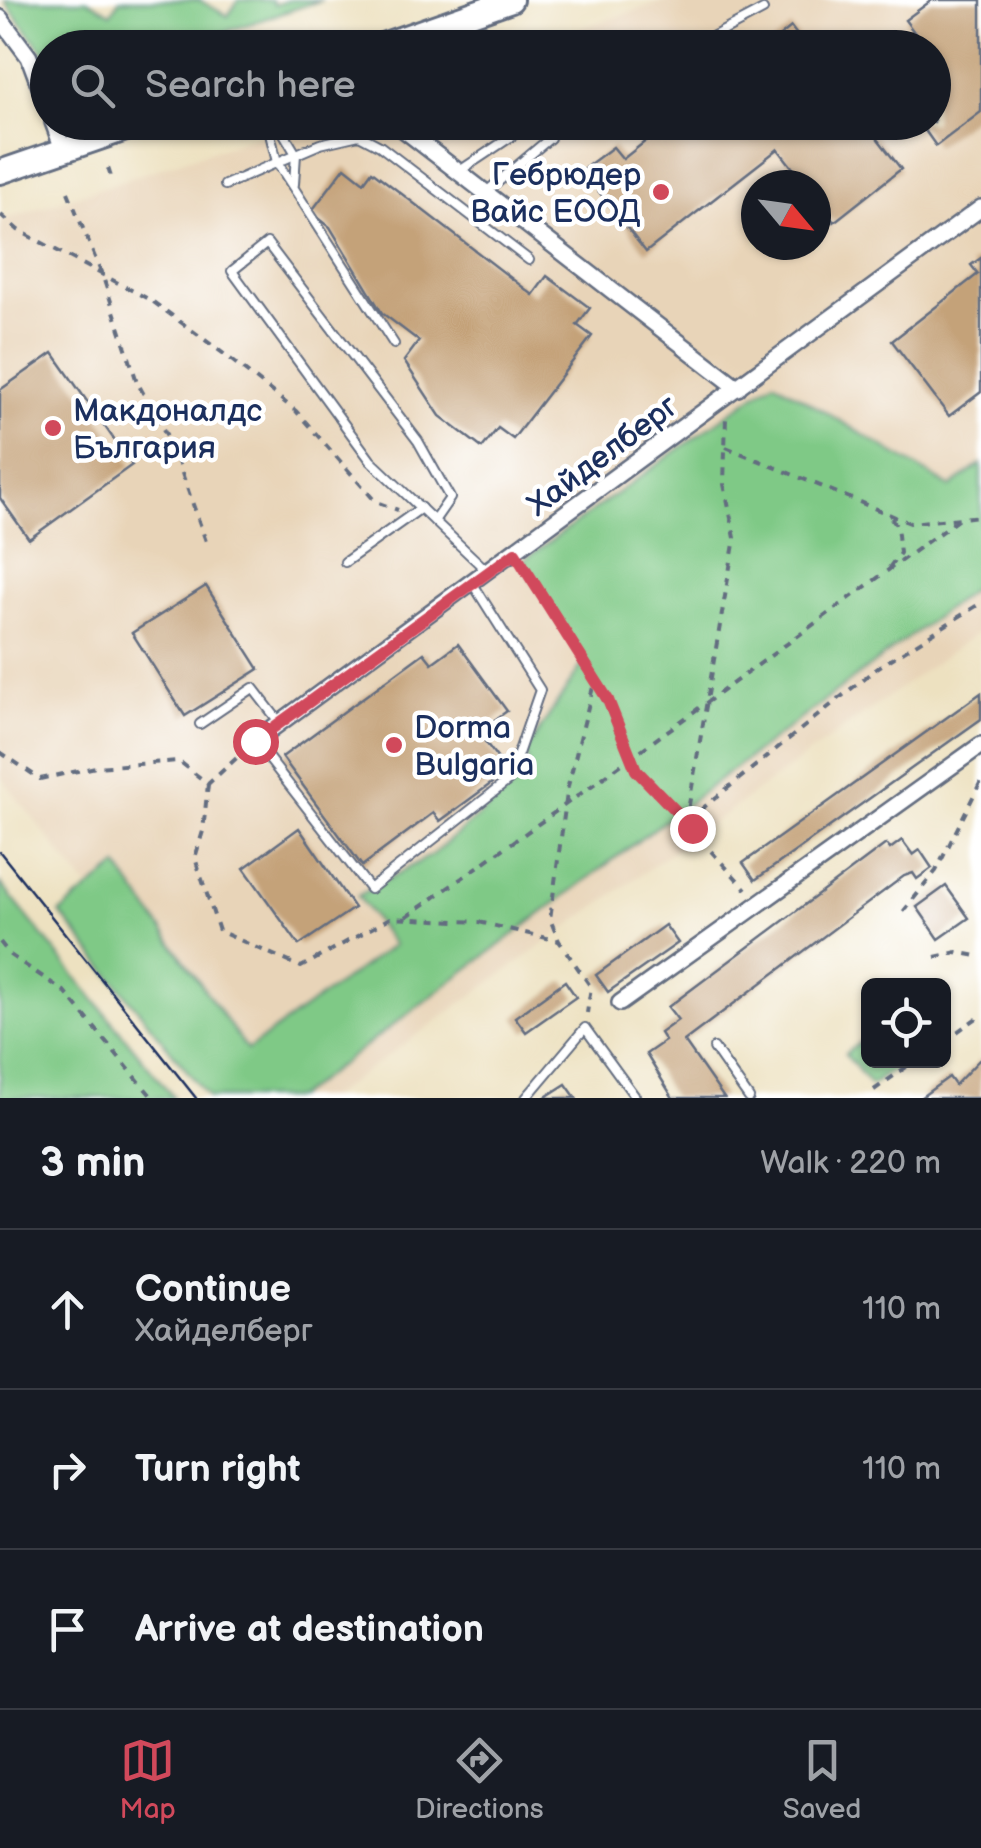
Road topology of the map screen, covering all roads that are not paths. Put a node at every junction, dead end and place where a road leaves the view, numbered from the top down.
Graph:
1 (512, 0) edge
2 (763, 10) dead end
3 (0, 18) edge
4 (426, 30) edge
5 (726, 30) edge
6 (30, 60) edge
7 (59, 140) edge
8 (93, 140) edge
9 (272, 140) edge
10 (288, 140) edge
11 (342, 140) edge
12 (369, 140) edge
13 (417, 140) edge
14 (506, 140) edge
15 (548, 140) edge
16 (63, 150) junction
17 (296, 154) junction
18 (277, 162) junction
19 (0, 172) edge
20 (458, 172) junction
21 (294, 184) junction
22 (225, 185) dead end
23 (485, 193) junction
24 (981, 208) edge
25 (529, 260) dead end
26 (394, 344) dead end
27 (738, 388) junction
28 (421, 508) junction
29 (434, 521) junction
30 (346, 562) dead end
31 (489, 573) junction
32 (473, 584) junction
33 (280, 723) junction
34 (200, 724) dead end
35 (255, 741) joint
36 (981, 745) edge
37 (620, 1004) dead end
38 (714, 1048) dead end
39 (526, 1098) edge
40 (636, 1098) edge
41 (749, 1098) edge

1 - 4 main road
2 - 5 lane
3 - 6 street
7 - 16 street
8 - 16 main road
9 - 18 lane
10 - 17 lane
11 - 17 lane
12 - 25 lane
13 - 20 street, Хайделберг
14 - 20 lane
15 - 23 lane
16 - 19 main road
17 - 18 lane
17 - 21 lane
18 - 21 lane
18 - 22 lane
20 - 23 street, Хайделберг
21 - 26 lane
23 - 27 street, Хайделберг
24 - 27 street, Хайделберг
27 - 31 street, Хайделберг
28 - 29 lane
28 - 29 lane
28 - 30 lane
29 - 31 lane
31 - 32 street, Хайделберг
32 - 33 street, Хайделберг
32 - 35 lane
33 - 34 lane
33 - 35 street, Хайделберг
36 - 37 street
38 - 41 lane
39 - 40 lane

